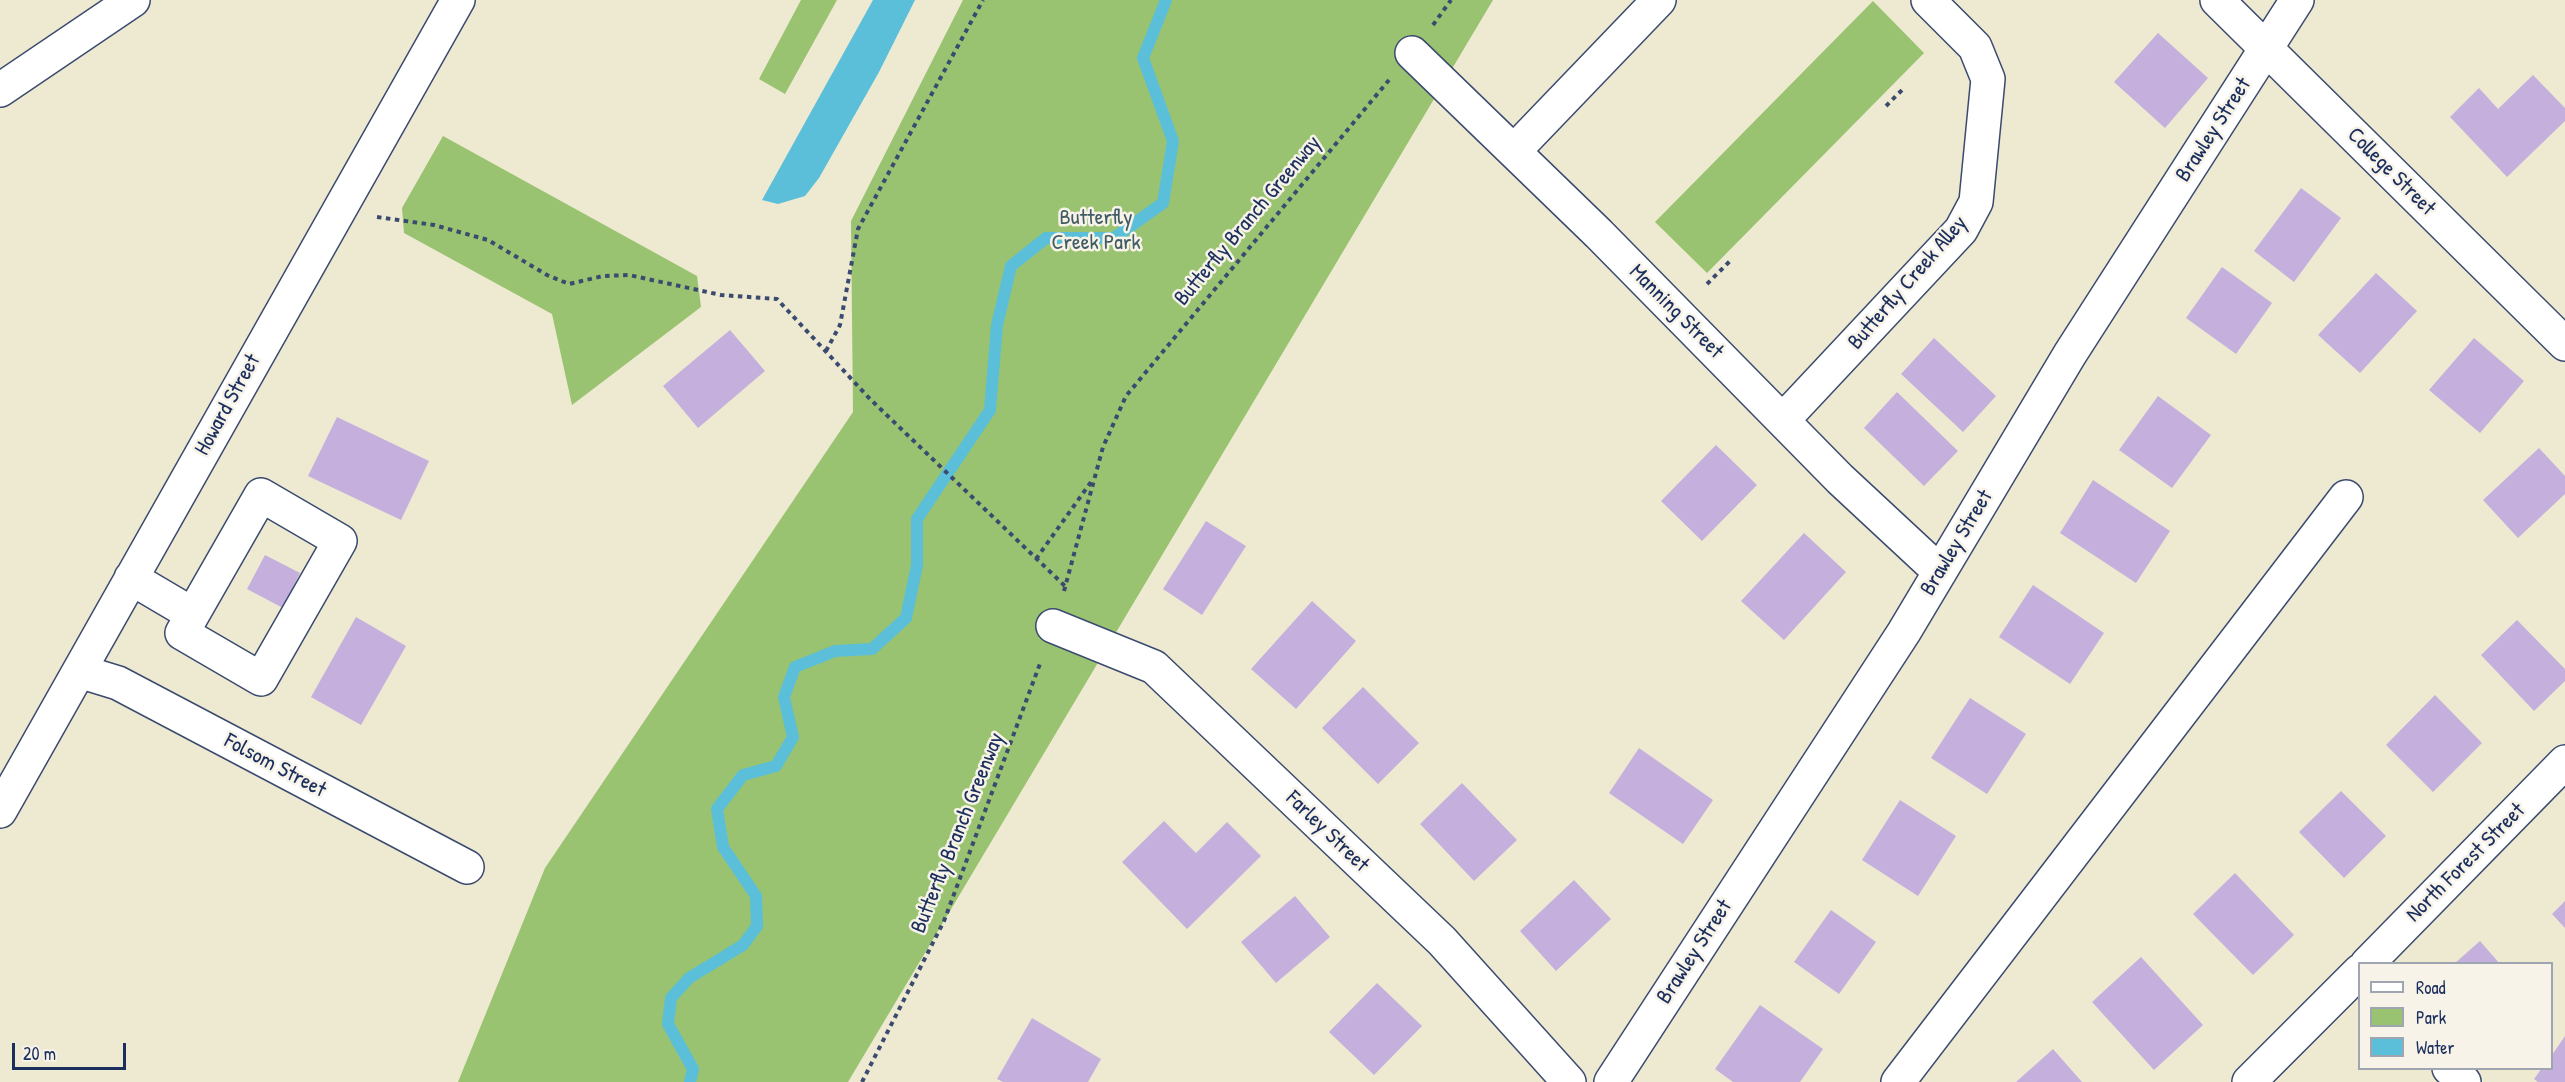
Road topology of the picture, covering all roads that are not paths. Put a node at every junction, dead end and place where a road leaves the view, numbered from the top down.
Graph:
1 (132, 0) edge
2 (458, 0) edge
3 (1659, 0) edge
4 (1928, 0) edge
5 (2217, 0) edge
6 (2297, 0) edge
7 (2266, 48) junction
8 (1412, 52) road end
9 (0, 90) edge
10 (1515, 150) junction
11 (2565, 344) edge
12 (1782, 420) junction
13 (2346, 497) dead end
14 (1940, 572) junction
15 (131, 578) junction
16 (192, 615) junction
17 (1053, 626) road end
18 (80, 671) junction
19 (2565, 762) edge
20 (0, 811) edge
21 (467, 867) dead end
22 (2372, 962) edge
23 (2358, 977) edge
24 (2451, 1070) edge
25 (1569, 1082) edge
26 (1611, 1082) edge
27 (1898, 1082) edge
28 (2249, 1082) edge
29 (2464, 1082) edge

1 - 9 street
2 - 15 street, Howard Street
3 - 10 street
4 - 12 street, Butterfly Creek Alley
5 - 7 street, College Street
6 - 7 street, Brawley Street
7 - 11 street, College Street
7 - 14 street, Brawley Street
8 - 10 street, Manning Street
10 - 12 street, Manning Street
12 - 14 street, Manning Street
13 - 27 street
14 - 26 street, Brawley Street
15 - 16 street
15 - 18 street, Howard Street
16 - 16 street
17 - 25 street, Farley Street
18 - 20 street, Howard Street
18 - 21 street, Folsom Street
19 - 22 street, North Forest Street
23 - 28 street, North Forest Street
24 - 29 street

